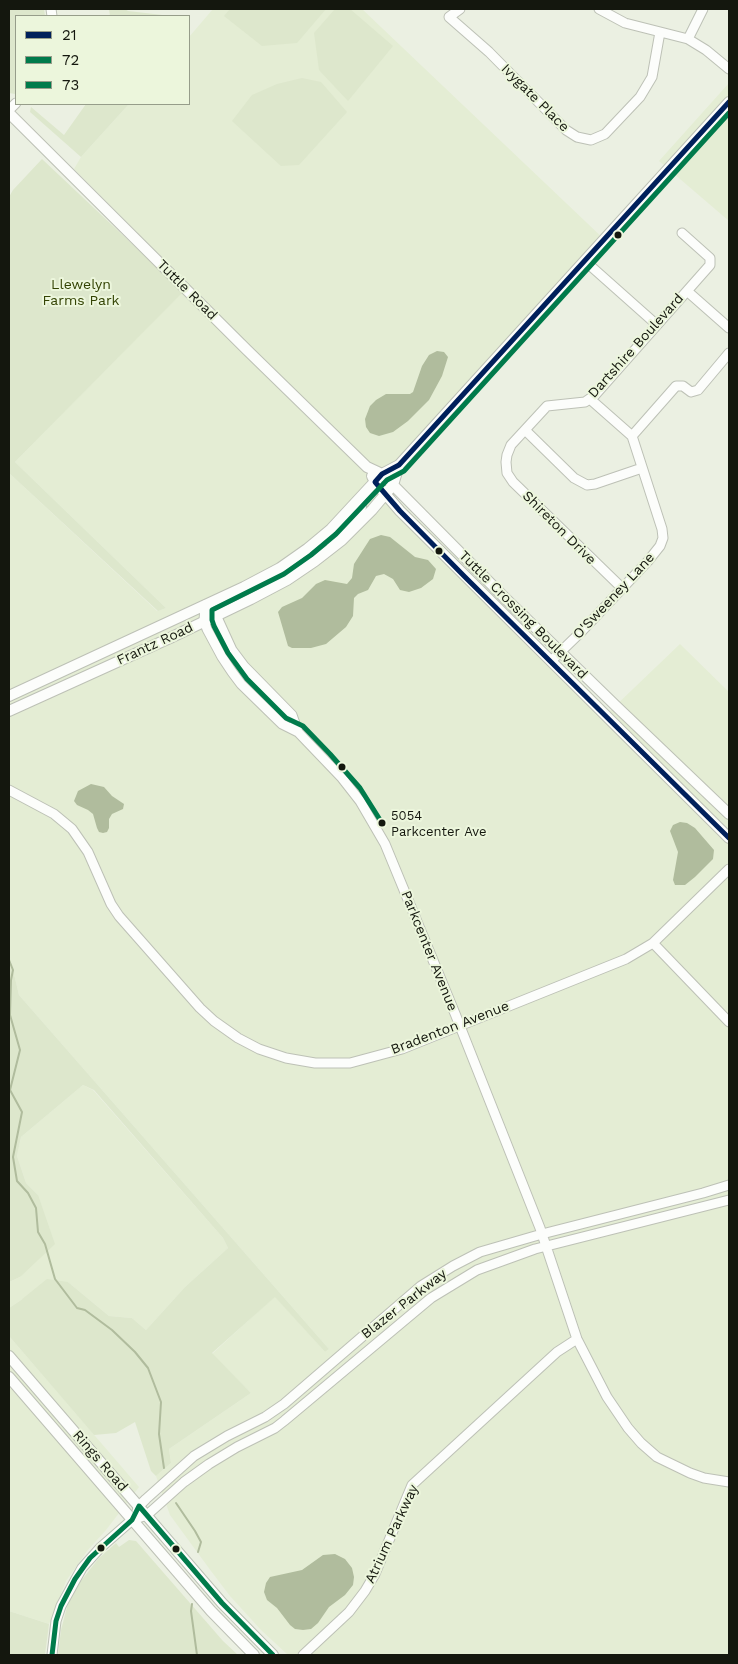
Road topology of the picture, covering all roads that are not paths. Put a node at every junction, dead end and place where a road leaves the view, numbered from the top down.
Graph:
1 (460, 9) edge
2 (598, 9) edge
3 (702, 9) edge
4 (660, 32) junction
5 (688, 40) junction
6 (729, 68) edge
7 (729, 102) edge
8 (9, 111) edge
9 (682, 233) dead end
10 (584, 261) junction
11 (687, 291) junction
12 (657, 325) junction
13 (729, 328) edge
14 (729, 353) edge
15 (590, 399) junction
16 (525, 430) junction
17 (632, 436) junction
18 (506, 462) joint
19 (399, 465) junction
20 (367, 467) joint
21 (642, 468) junction
22 (378, 481) junction
23 (393, 485) junction
24 (385, 495) junction
25 (320, 557) junction
26 (622, 588) junction
27 (205, 605) junction
28 (216, 615) junction
29 (204, 621) junction
30 (560, 652) junction
31 (551, 661) junction
32 (9, 696) edge
33 (9, 711) edge
34 (298, 732) junction
35 (9, 790) edge
36 (729, 814) edge
37 (729, 838) edge
38 (729, 868) edge
39 (653, 943) junction
40 (729, 1022) edge
41 (460, 1026) junction
42 (729, 1185) edge
43 (729, 1200) edge
44 (542, 1234) junction
45 (547, 1246) junction
46 (577, 1339) junction
47 (9, 1356) edge
48 (9, 1376) edge
49 (729, 1482) edge
50 (139, 1506) junction
51 (147, 1515) junction
52 (132, 1520) junction
53 (52, 1655) edge
54 (254, 1655) edge
55 (273, 1655) edge
56 (303, 1655) edge

1 - 4 street, Ivygate Place
2 - 4 street
3 - 5 street
4 - 5 street
5 - 6 street
7 - 10 main road, Frantz Road
8 - 20 main road, Tuttle Road
9 - 11 street, Dartshire Boulevard
10 - 12 street
10 - 19 main road, Frantz Road
11 - 12 street, Dartshire Boulevard
11 - 13 street
12 - 15 street, Dartshire Boulevard
14 - 17 street
15 - 16 street, Dartshire Boulevard
15 - 17 street
16 - 18 street, Dartshire Boulevard
16 - 21 street
17 - 21 street, O'Sweeney Lane
18 - 26 street, Shireton Drive
19 - 22 main road, Frantz Road
19 - 23 main road, Frantz Road
20 - 22 main road, Tuttle Crossing Boulevard
21 - 26 street, O'Sweeney Lane
22 - 23 main road, Tuttle Crossing Boulevard
22 - 24 main road, Tuttle Crossing Boulevard
22 - 25 main road
22 - 27 main road, Frantz Road
23 - 24 main road, Frantz Road
23 - 30 main road, Tuttle Crossing Boulevard
24 - 25 main road, Frantz Road
24 - 31 main road, Tuttle Crossing Boulevard
25 - 28 main road, Frantz Road
26 - 30 street, O'Sweeney Lane
27 - 28 street, Parkcenter Avenue
27 - 29 street
27 - 32 main road, Frantz Road
28 - 29 main road, Frantz Road
28 - 34 street, Parkcenter Avenue
29 - 33 main road, Frantz Road
29 - 34 street, Parkcenter Avenue
30 - 31 street, O'Sweeney Lane
30 - 36 main road, Tuttle Crossing Boulevard
31 - 37 main road, Tuttle Crossing Boulevard
34 - 41 street, Parkcenter Avenue
35 - 41 street, Bradenton Avenue
38 - 39 street, Bradenton Avenue
39 - 40 street
39 - 41 street, Bradenton Avenue
41 - 44 street, Parkcenter Avenue
42 - 44 street, Blazer Parkway
43 - 45 street, Blazer Parkway
44 - 45 street, Parkcenter Avenue
44 - 50 street, Blazer Parkway
45 - 46 street, Parkcenter Avenue
45 - 51 street, Blazer Parkway
46 - 49 street, Parkcenter Avenue
46 - 56 street, Atrium Parkway
47 - 50 main road, Rings Road
48 - 52 main road, Rings Road
50 - 51 main road, Rings Road
50 - 52 street, Blazer Parkway
51 - 52 street, Blazer Parkway
51 - 55 main road, Rings Road
52 - 53 street, Blazer Parkway
52 - 54 main road, Rings Road

